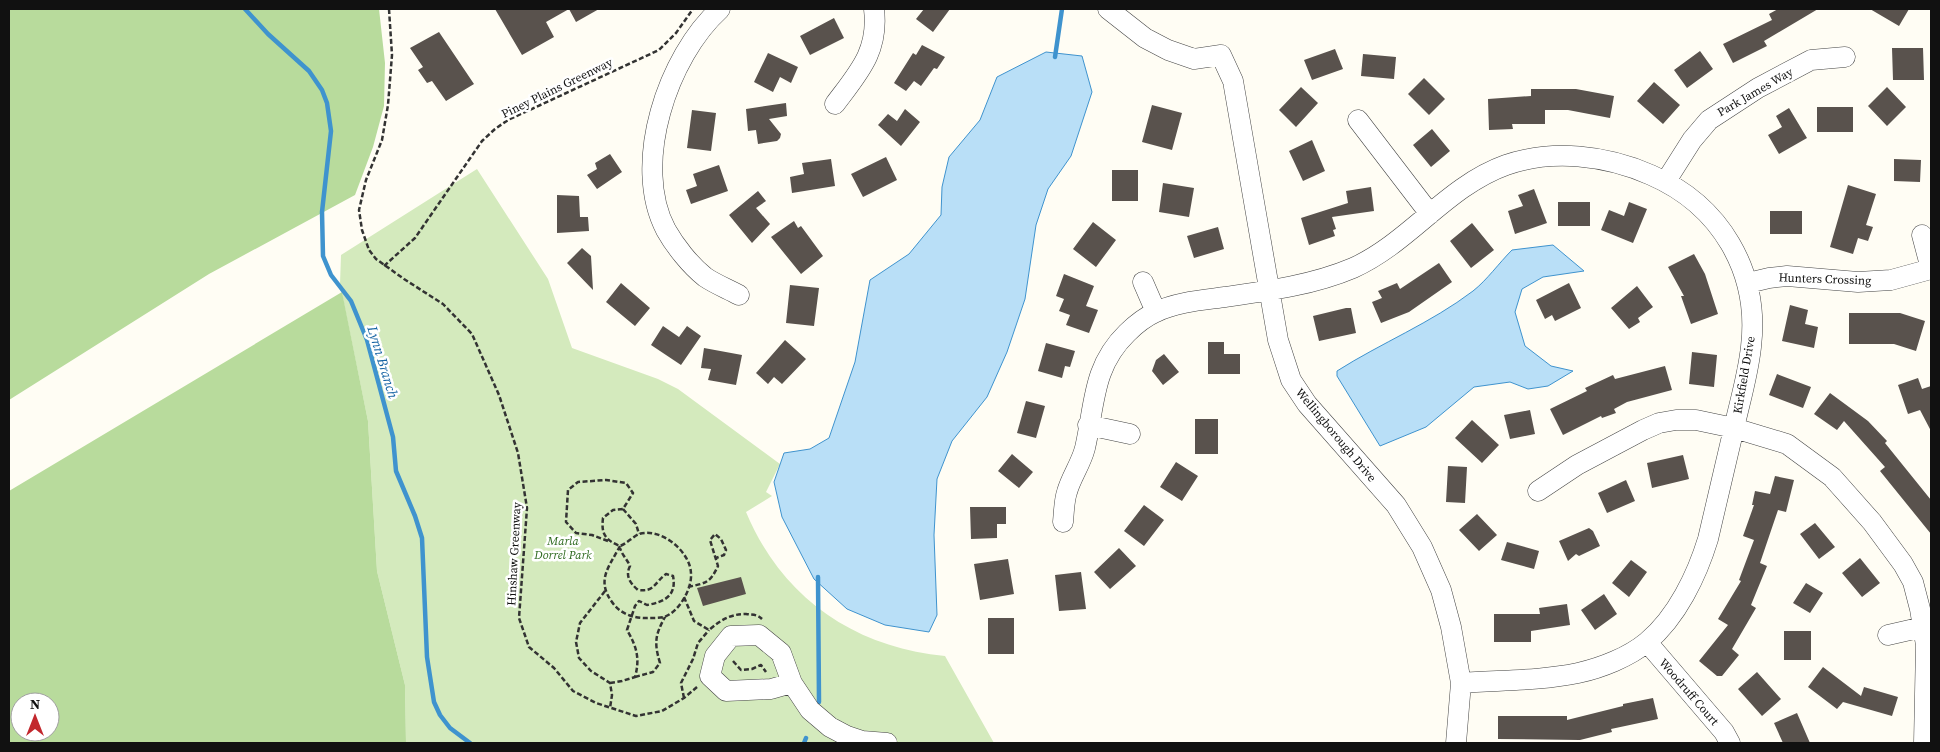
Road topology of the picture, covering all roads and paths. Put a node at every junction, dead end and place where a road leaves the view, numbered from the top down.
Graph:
1 (389, 9) edge
2 (692, 9) edge
3 (720, 9) edge
4 (874, 9) edge
5 (1108, 9) edge
6 (1845, 57) dead end
7 (835, 104) dead end
8 (1358, 120) dead end
9 (1666, 182) junction
10 (1430, 214) junction
11 (1922, 235) dead end
12 (384, 266) junction
13 (1931, 269) edge
14 (1143, 282) dead end
15 (1748, 283) junction
16 (1271, 289) junction
17 (739, 295) dead end
18 (1156, 312) junction
19 (1088, 425) junction
20 (1734, 428) junction
21 (1130, 434) dead end
22 (1538, 491) dead end
23 (623, 509) junction
24 (1063, 522) dead end
25 (639, 534) junction
26 (608, 541) junction
27 (620, 546) junction
28 (716, 558) junction
29 (688, 587) junction
30 (605, 591) junction
31 (632, 616) junction
32 (665, 617) junction
33 (1923, 627) junction
34 (709, 630) dead end
35 (705, 635) junction
36 (1888, 635) dead end
37 (1647, 642) junction
38 (721, 648) junction
39 (710, 676) junction
40 (634, 677) junction
41 (610, 682) junction
42 (792, 682) junction
43 (1461, 682) junction
44 (771, 689) junction
45 (684, 698) junction
46 (610, 708) junction
47 (888, 743) edge
48 (1456, 743) edge
49 (1730, 743) edge
50 (1924, 743) edge

1 - 12 path, Hinshaw Greenway
2 - 12 path, Piney Plains Greenway
3 - 17 street
4 - 7 street
5 - 16 street, Wellingborough Drive
6 - 9 street, Park James Way
8 - 10 street
9 - 10 street, Kirkfield Drive
9 - 15 street, Kirkfield Drive
10 - 16 street, Kirkfield Drive
11 - 13 street, Hunters Crossing
12 - 46 path, Hinshaw Greenway
13 - 15 street, Hunters Crossing
14 - 18 street
15 - 20 street, Kirkfield Drive
16 - 18 street, Kirkfield Drive
16 - 43 street, Wellingborough Drive
18 - 19 street
19 - 21 street
19 - 24 street
20 - 22 street
20 - 33 street
20 - 37 street, Kirkfield Drive
23 - 25 path
23 - 26 path
23 - 26 path
25 - 27 path
25 - 29 path
26 - 27 path
27 - 30 path
27 - 31 path
28 - 28 path
28 - 29 path
29 - 32 path
30 - 31 path
30 - 41 path
31 - 32 path
31 - 40 path
32 - 40 path
33 - 36 street
33 - 50 street
34 - 35 path
35 - 38 path
35 - 45 path
37 - 43 street, Kirkfield Drive
37 - 49 street, Woodruff Court
38 - 39 street
38 - 42 street
38 - 44 path
39 - 44 street
39 - 45 path, Hinshaw Greenway
40 - 41 path
41 - 46 path
42 - 44 street
42 - 47 street
43 - 48 street, Wellingborough Drive
45 - 46 path, Hinshaw Greenway

